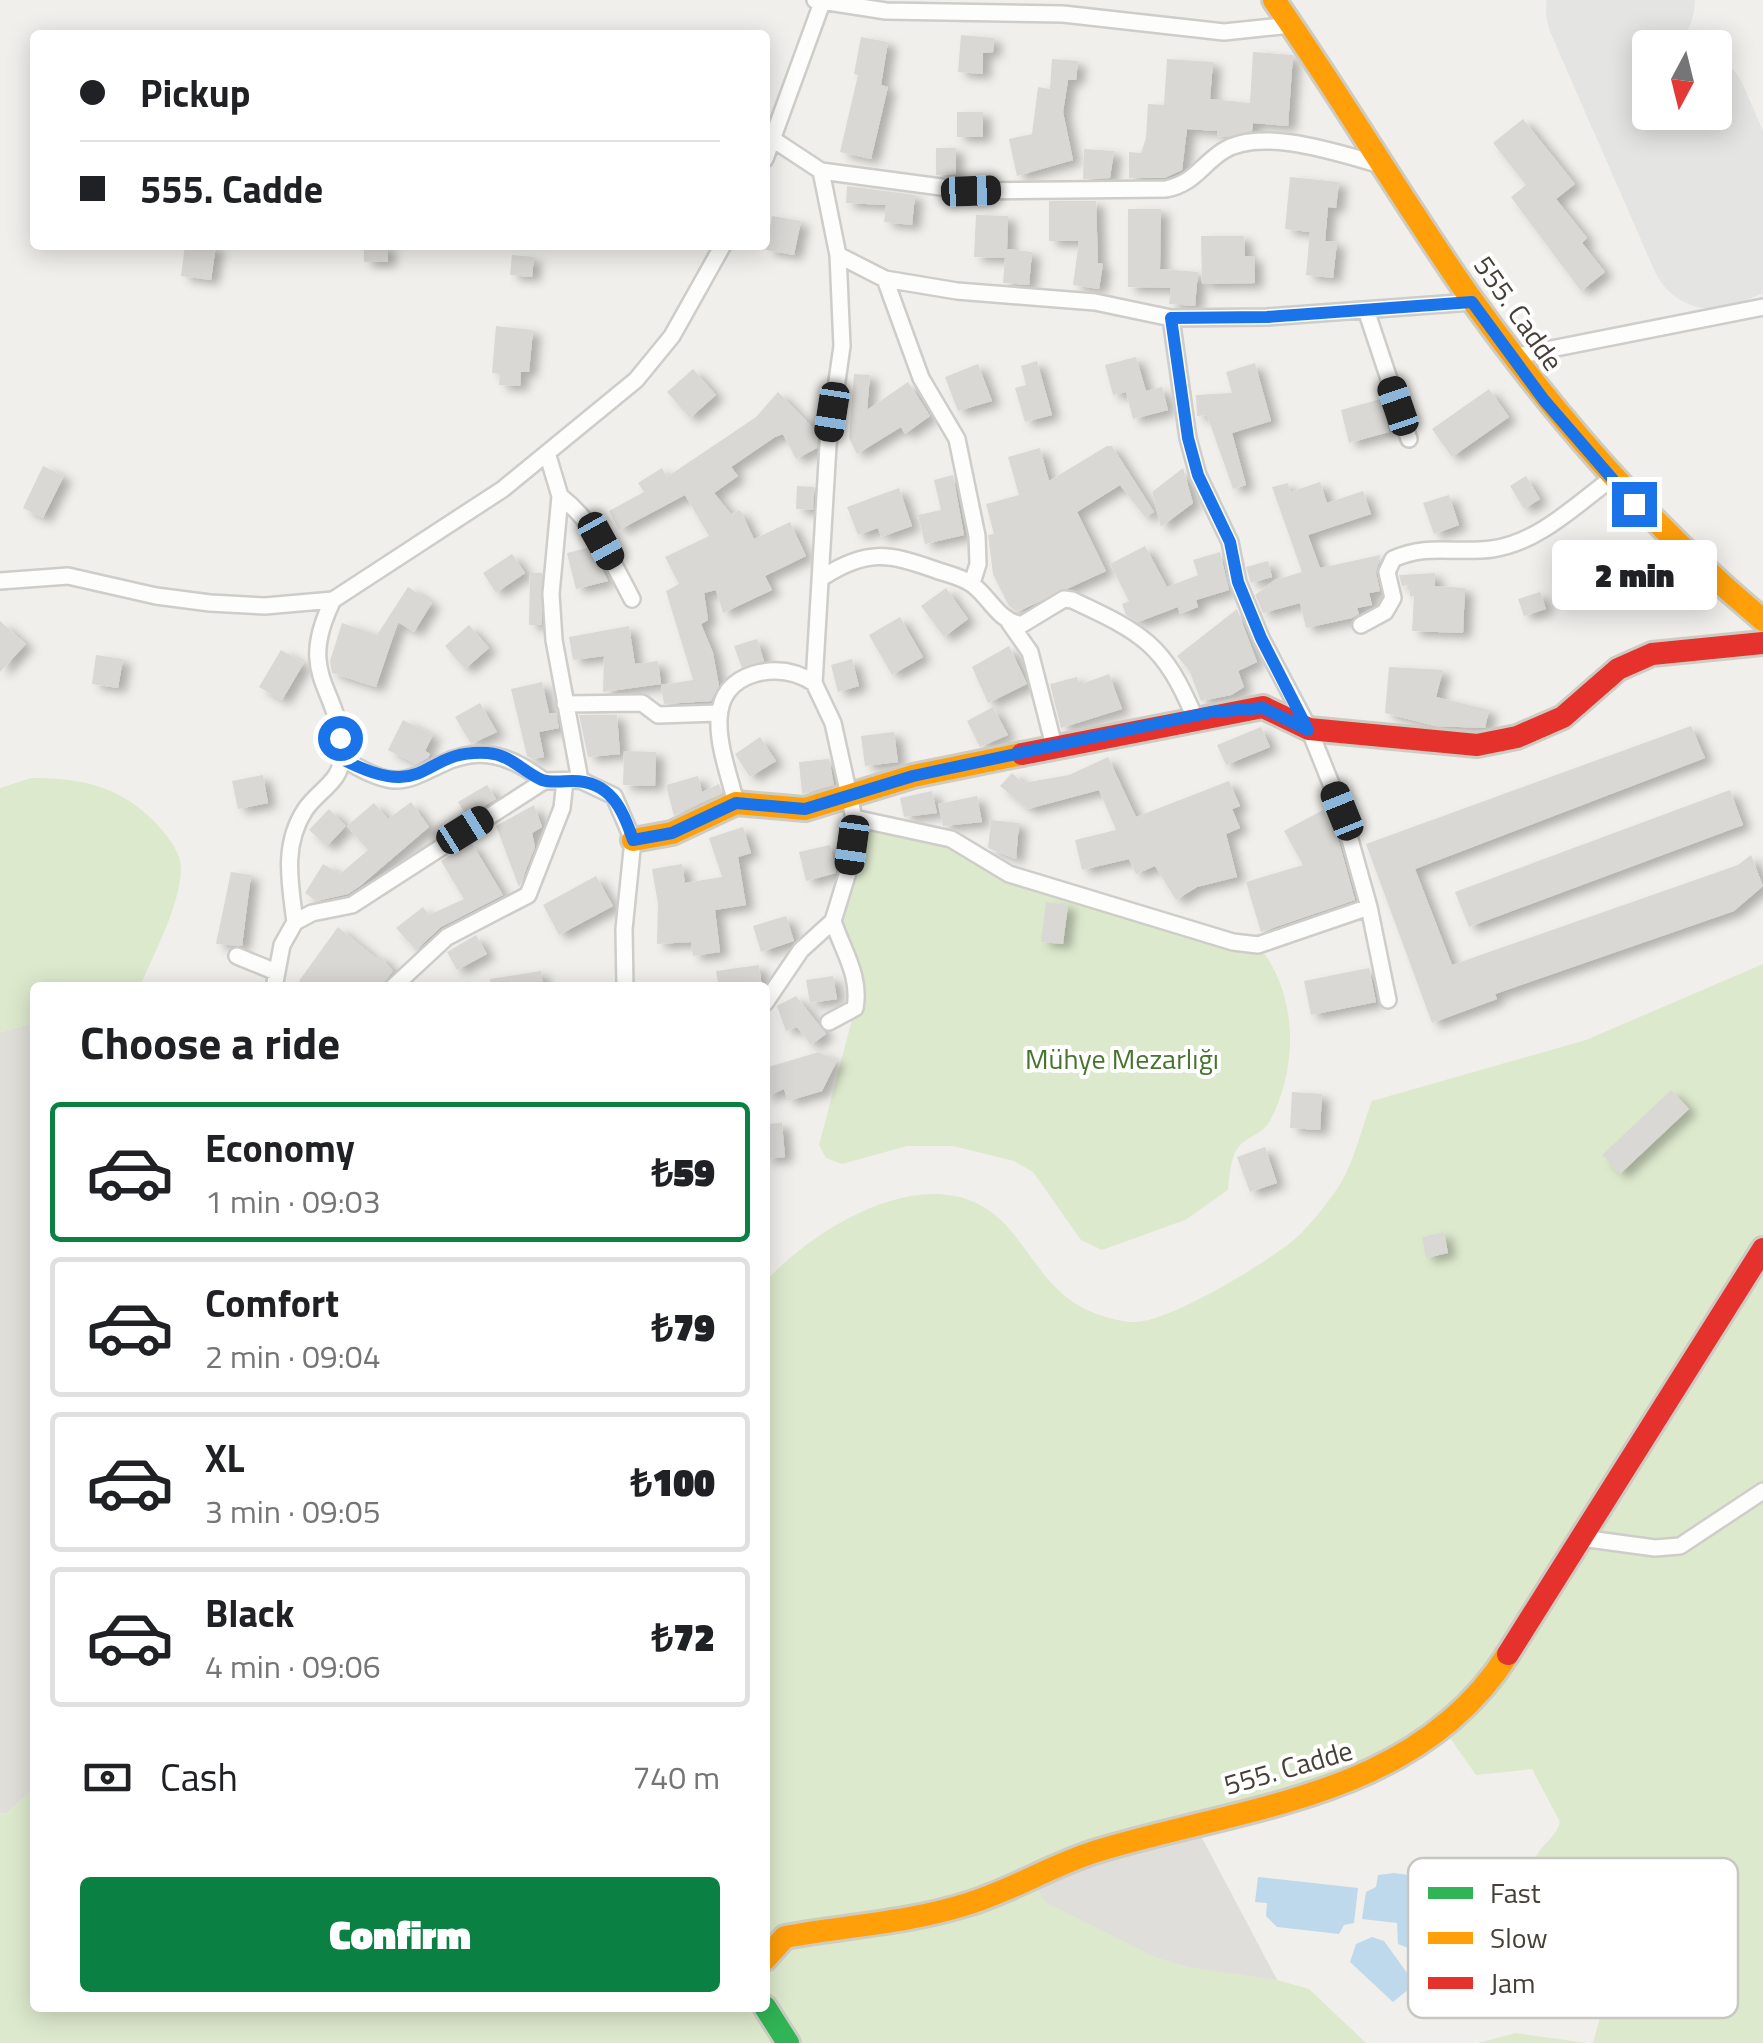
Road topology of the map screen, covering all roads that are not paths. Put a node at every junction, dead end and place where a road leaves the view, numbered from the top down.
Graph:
1 (1274, 0) edge
2 (820, 1) edge
3 (1292, 25) junction
4 (774, 140) junction
5 (770, 148) edge
6 (1382, 165) junction
7 (821, 171) junction
8 (720, 250) edge
9 (838, 255) junction
10 (886, 279) junction
11 (1472, 302) junction
12 (1763, 307) edge
13 (1366, 310) junction
14 (1171, 318) junction
15 (1511, 356) junction
16 (1409, 438) dead end
17 (548, 456) junction
18 (1611, 480) junction
19 (560, 496) junction
20 (3, 575) edge
21 (823, 577) junction
22 (972, 584) junction
23 (632, 599) dead end
24 (333, 600) junction
25 (1763, 620) edge
26 (1009, 622) junction
27 (1361, 625) dead end
28 (1763, 644) edge
29 (814, 682) junction
30 (564, 704) junction
31 (718, 713) junction
32 (1195, 718) junction
33 (1308, 730) junction
34 (1054, 746) junction
35 (342, 759) junction
36 (544, 781) junction
37 (573, 781) junction
38 (736, 803) junction
39 (850, 809) junction
40 (633, 840) junction
41 (1370, 908) junction
42 (295, 922) junction
43 (833, 922) junction
44 (237, 956) dead end
45 (275, 980) edge
46 (398, 982) edge
47 (625, 982) edge
48 (770, 996) edge
49 (1388, 1000) dead end
50 (829, 1022) dead end
51 (1763, 1249) edge
52 (1763, 1492) edge
53 (1580, 1538) junction
54 (770, 1954) edge
55 (768, 2012) edge
56 (788, 2043) edge

1 - 3 street, 555. Cadde
2 - 3 street
2 - 4 street
3 - 6 street, 555. Cadde
4 - 5 street
4 - 7 street
6 - 7 street
6 - 11 street, 555. Cadde
7 - 9 street
8 - 17 street
9 - 10 street
9 - 21 street
10 - 14 street
10 - 22 street
11 - 13 street
11 - 15 street, 555. Cadde
12 - 15 street
13 - 14 street
13 - 16 street
14 - 33 street
15 - 18 street, 555. Cadde
17 - 19 street
17 - 24 street
18 - 25 street, 555. Cadde
18 - 27 street
19 - 23 street
19 - 30 street
20 - 24 street
21 - 22 street
21 - 29 street
22 - 26 street
24 - 35 street
26 - 32 street
26 - 34 street
28 - 33 street
29 - 31 street
29 - 39 street
30 - 31 street
30 - 37 street
31 - 38 street
32 - 33 street
32 - 34 street
33 - 41 street
34 - 39 street
35 - 36 street
35 - 42 street
36 - 37 street
36 - 42 street
37 - 40 street
37 - 46 street
38 - 39 street
38 - 40 street
39 - 41 street
39 - 43 street
40 - 47 street
41 - 49 street
42 - 45 street
43 - 48 street
43 - 50 street
44 - 45 street
51 - 53 street, 555. Cadde
52 - 53 street
53 - 54 street, 555. Cadde
55 - 56 street

